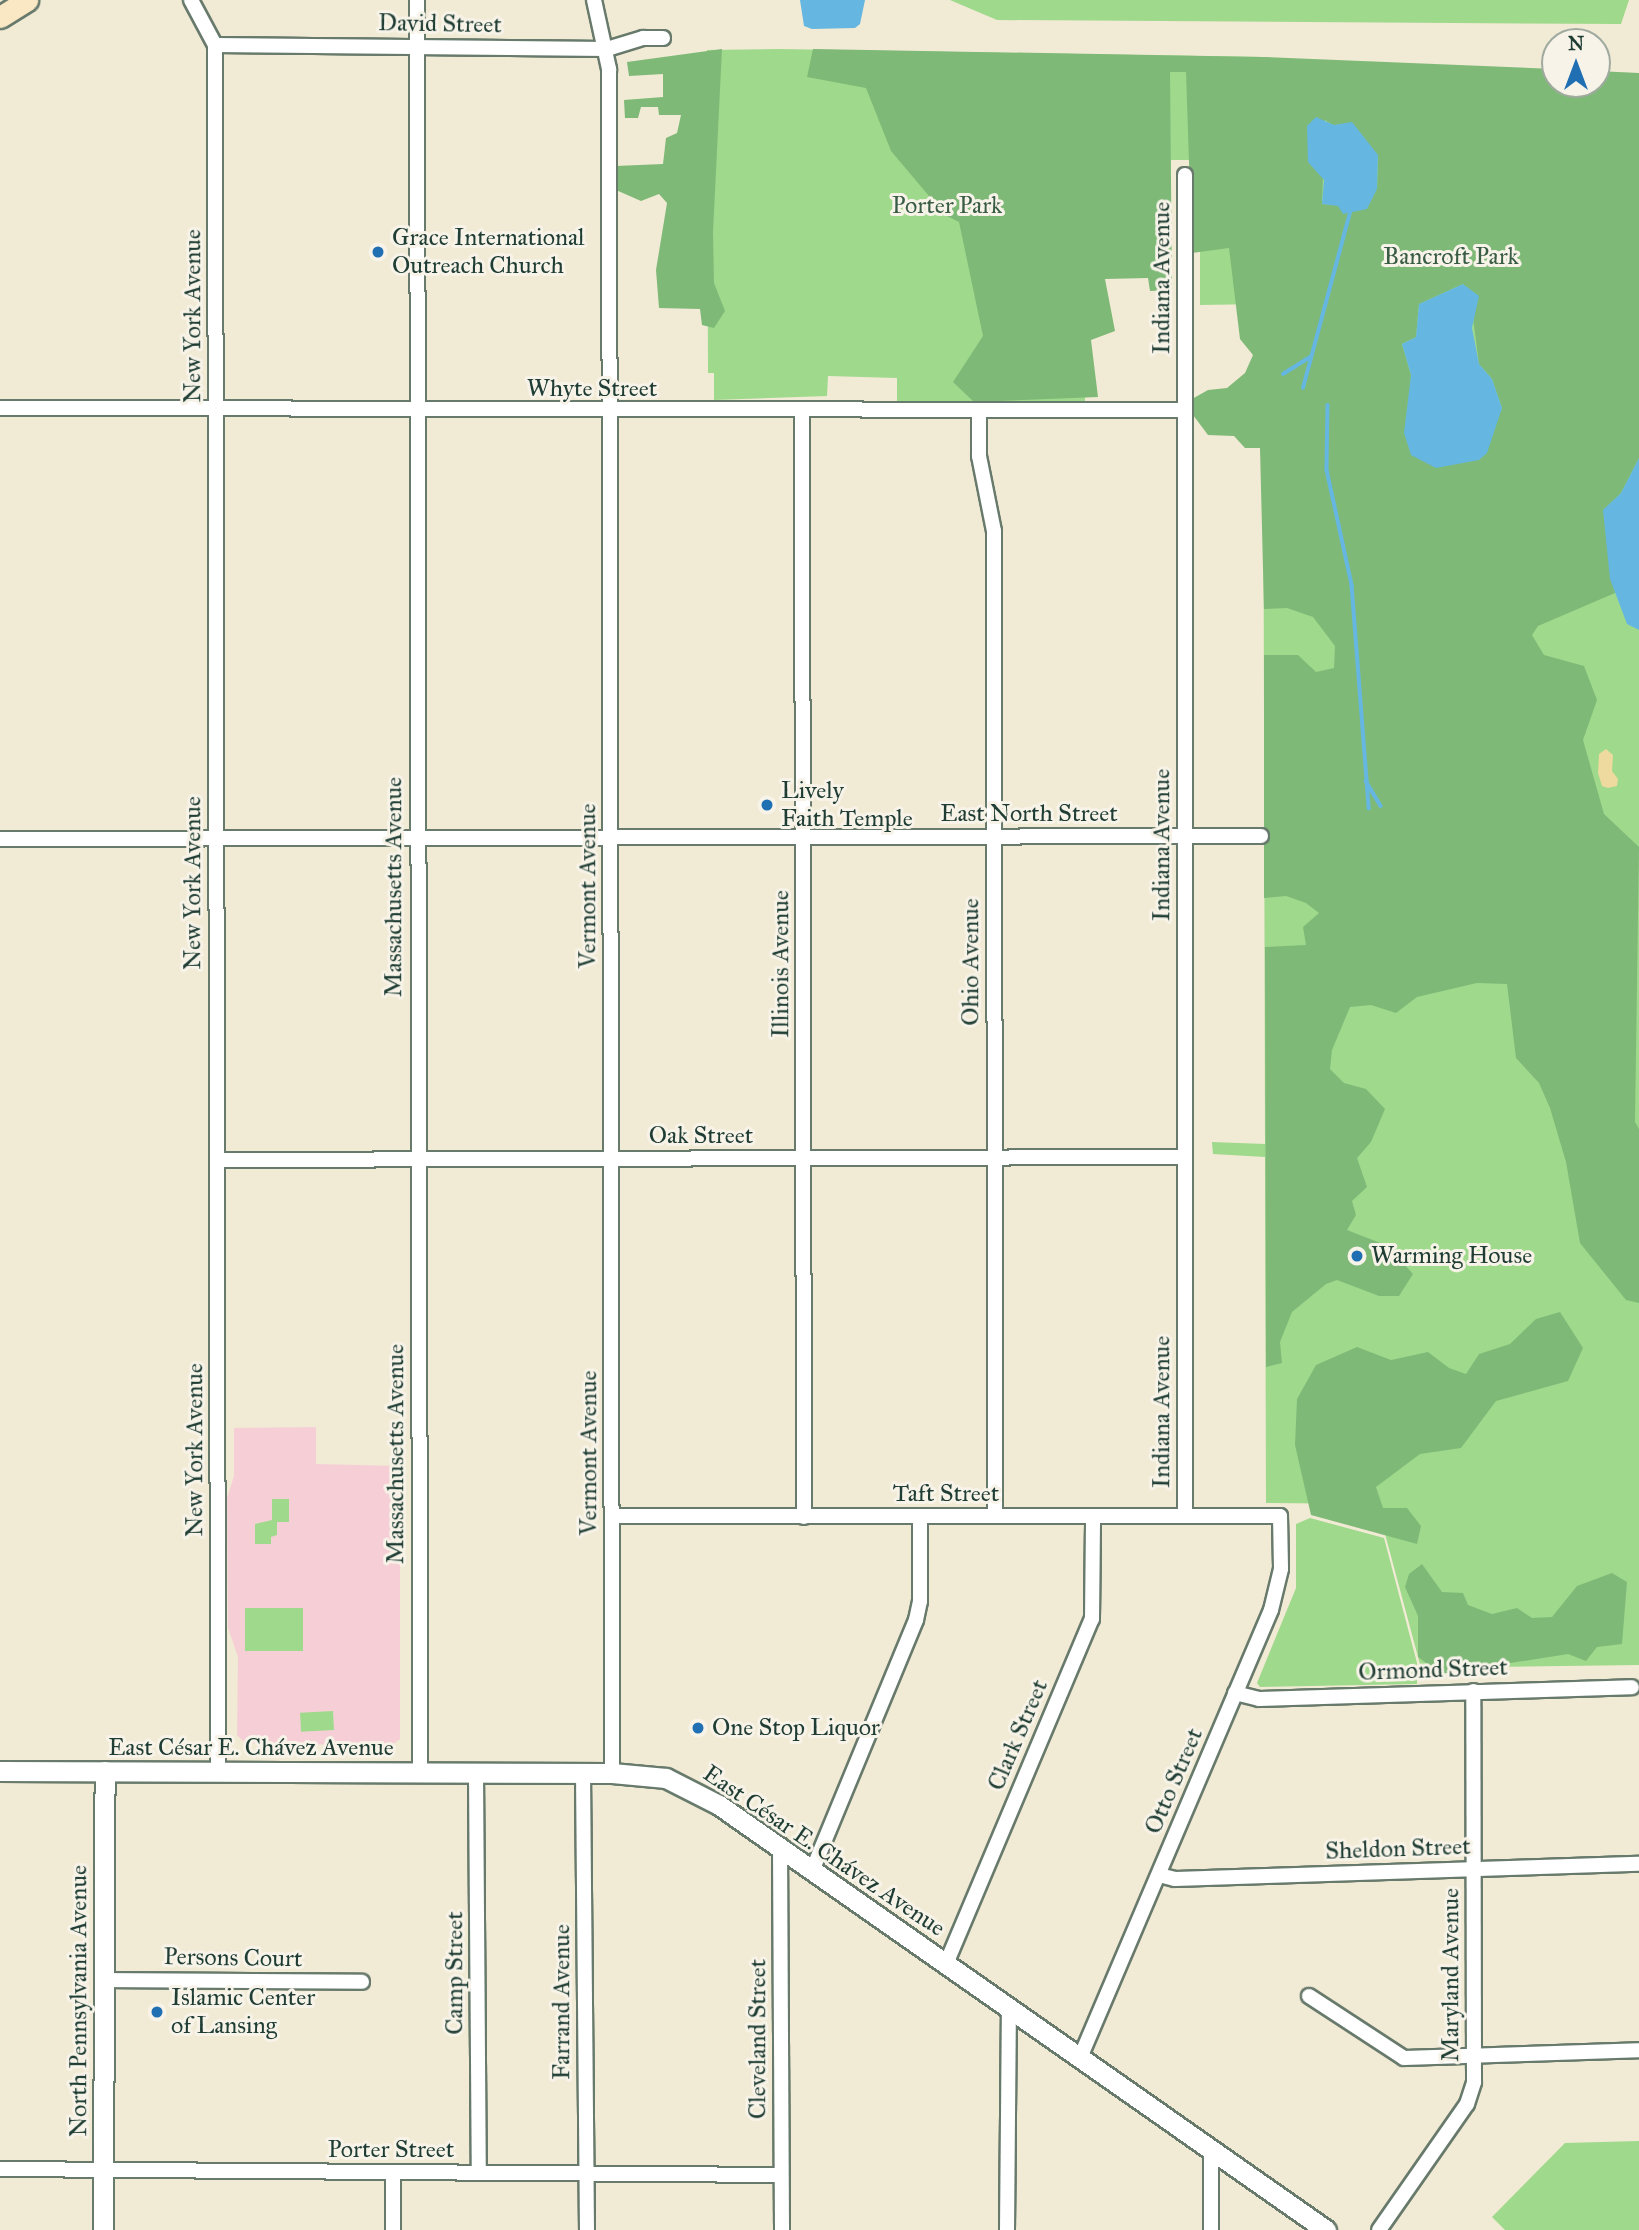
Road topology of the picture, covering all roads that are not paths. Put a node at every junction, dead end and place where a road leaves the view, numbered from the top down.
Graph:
1 (27, 0) edge
2 (191, 0) edge
3 (417, 0) edge
4 (594, 0) edge
5 (0, 17) edge
6 (663, 38) dead end
7 (215, 45) junction
8 (417, 46) junction
9 (607, 48) junction
10 (1185, 175) dead end
11 (0, 408) edge
12 (215, 410) junction
13 (979, 410) junction
14 (1184, 410) junction
15 (416, 411) junction
16 (802, 411) junction
17 (610, 412) junction
18 (1261, 836) dead end
19 (803, 837) junction
20 (993, 837) junction
21 (1185, 837) junction
22 (216, 838) junction
23 (611, 838) junction
24 (0, 839) edge
25 (417, 839) junction
26 (1185, 1157) junction
27 (994, 1158) junction
28 (418, 1159) junction
29 (611, 1159) junction
30 (804, 1159) junction
31 (217, 1160) junction
32 (1185, 1515) junction
33 (995, 1516) junction
34 (1093, 1516) junction
35 (1280, 1516) joint
36 (612, 1517) junction
37 (804, 1517) junction
38 (920, 1517) junction
39 (1632, 1687) dead end
40 (1473, 1692) junction
41 (1236, 1693) junction
42 (0, 1771) edge
43 (105, 1772) junction
44 (218, 1772) junction
45 (420, 1773) junction
46 (476, 1773) junction
47 (583, 1773) junction
48 (612, 1773) junction
49 (780, 1847) junction
50 (1639, 1864) edge
51 (1473, 1870) junction
52 (812, 1871) junction
53 (1159, 1875) junction
54 (946, 1964) junction
55 (104, 1980) junction
56 (362, 1982) dead end
57 (1309, 1996) dead end
58 (1009, 2008) junction
59 (1639, 2050) edge
60 (1474, 2055) junction
61 (1080, 2058) junction
62 (1211, 2150) junction
63 (0, 2169) edge
64 (103, 2170) junction
65 (393, 2173) junction
66 (479, 2173) junction
67 (586, 2174) junction
68 (781, 2175) junction
69 (103, 2230) edge
70 (393, 2230) edge
71 (587, 2230) edge
72 (782, 2230) edge
73 (1007, 2230) edge
74 (1211, 2230) edge
75 (1326, 2230) edge
76 (1379, 2230) edge

1 - 5 main road
2 - 7 street, New York Avenue
3 - 8 street, Massachusetts Avenue
4 - 9 street, Vermont Avenue
6 - 9 street, David Street
7 - 8 street, David Street
7 - 12 street, New York Avenue
8 - 9 street, David Street
8 - 15 street, Massachusetts Avenue
9 - 17 street, Vermont Avenue
10 - 14 street, Indiana Avenue
11 - 12 street, Whyte Street
12 - 15 street, Whyte Street
12 - 22 street, New York Avenue
13 - 14 street, Whyte Street
13 - 16 street, Whyte Street
13 - 20 street, Ohio Avenue
14 - 21 street, Indiana Avenue
15 - 17 street, Whyte Street
15 - 25 street, Massachusetts Avenue
16 - 17 street, Whyte Street
16 - 19 street, Illinois Avenue
17 - 23 street, Vermont Avenue
18 - 21 street, East North Street
19 - 20 street, East North Street
19 - 23 street, East North Street
19 - 30 street, Illinois Avenue
20 - 21 street, East North Street
20 - 27 street, Ohio Avenue
21 - 26 street, Indiana Avenue
22 - 24 street, East North Street
22 - 25 street, East North Street
22 - 31 street, New York Avenue
23 - 25 street, East North Street
23 - 29 street, Vermont Avenue
25 - 28 street, Massachusetts Avenue
26 - 27 street, Oak Street
26 - 32 street, Indiana Avenue
27 - 30 street, Oak Street
27 - 33 street, Ohio Avenue
28 - 29 street, Oak Street
28 - 31 street, Oak Street
28 - 45 street, Massachusetts Avenue
29 - 30 street, Oak Street
29 - 36 street, Vermont Avenue
30 - 37 street, Illinois Avenue
31 - 44 street, New York Avenue
32 - 34 street, Taft Street
32 - 35 street, Taft Street
33 - 34 street, Taft Street
33 - 38 street, Taft Street
34 - 54 street, Clark Street
35 - 41 street, Otto Street
36 - 37 street, Taft Street
36 - 48 street, Vermont Avenue
37 - 38 street, Taft Street
38 - 52 street
39 - 40 street, Ormond Street
40 - 41 street, Ormond Street
40 - 51 street, Maryland Avenue
41 - 53 street, Otto Street
42 - 43 street, East César E. Chávez Avenue
43 - 44 street, East César E. Chávez Avenue
43 - 55 street, North Pennsylvania Avenue
44 - 45 street, East César E. Chávez Avenue
45 - 46 street, East César E. Chávez Avenue
46 - 47 street, East César E. Chávez Avenue
46 - 66 street, Camp Street
47 - 48 street, East César E. Chávez Avenue
47 - 67 street, Farrand Avenue
48 - 49 street, East César E. Chávez Avenue
49 - 52 street, East César E. Chávez Avenue
49 - 68 street, Cleveland Street
50 - 51 street, Sheldon Street
51 - 53 street, Sheldon Street
51 - 60 street, Maryland Avenue
52 - 54 street, East César E. Chávez Avenue
53 - 61 street, Otto Street
54 - 58 street, East César E. Chávez Avenue
55 - 56 street, Persons Court
55 - 64 street, North Pennsylvania Avenue
57 - 60 street
58 - 61 street, East César E. Chávez Avenue
58 - 73 street
59 - 60 street
60 - 76 street, Maryland Avenue
61 - 62 street, East César E. Chávez Avenue
62 - 74 street
62 - 75 street, East César E. Chávez Avenue
63 - 64 street, Porter Street
64 - 65 street, Porter Street
64 - 69 street, North Pennsylvania Avenue
65 - 66 street, Porter Street
65 - 70 street
66 - 67 street, Porter Street
67 - 68 street, Porter Street
67 - 71 street, Farrand Avenue
68 - 72 street, Cleveland Street

